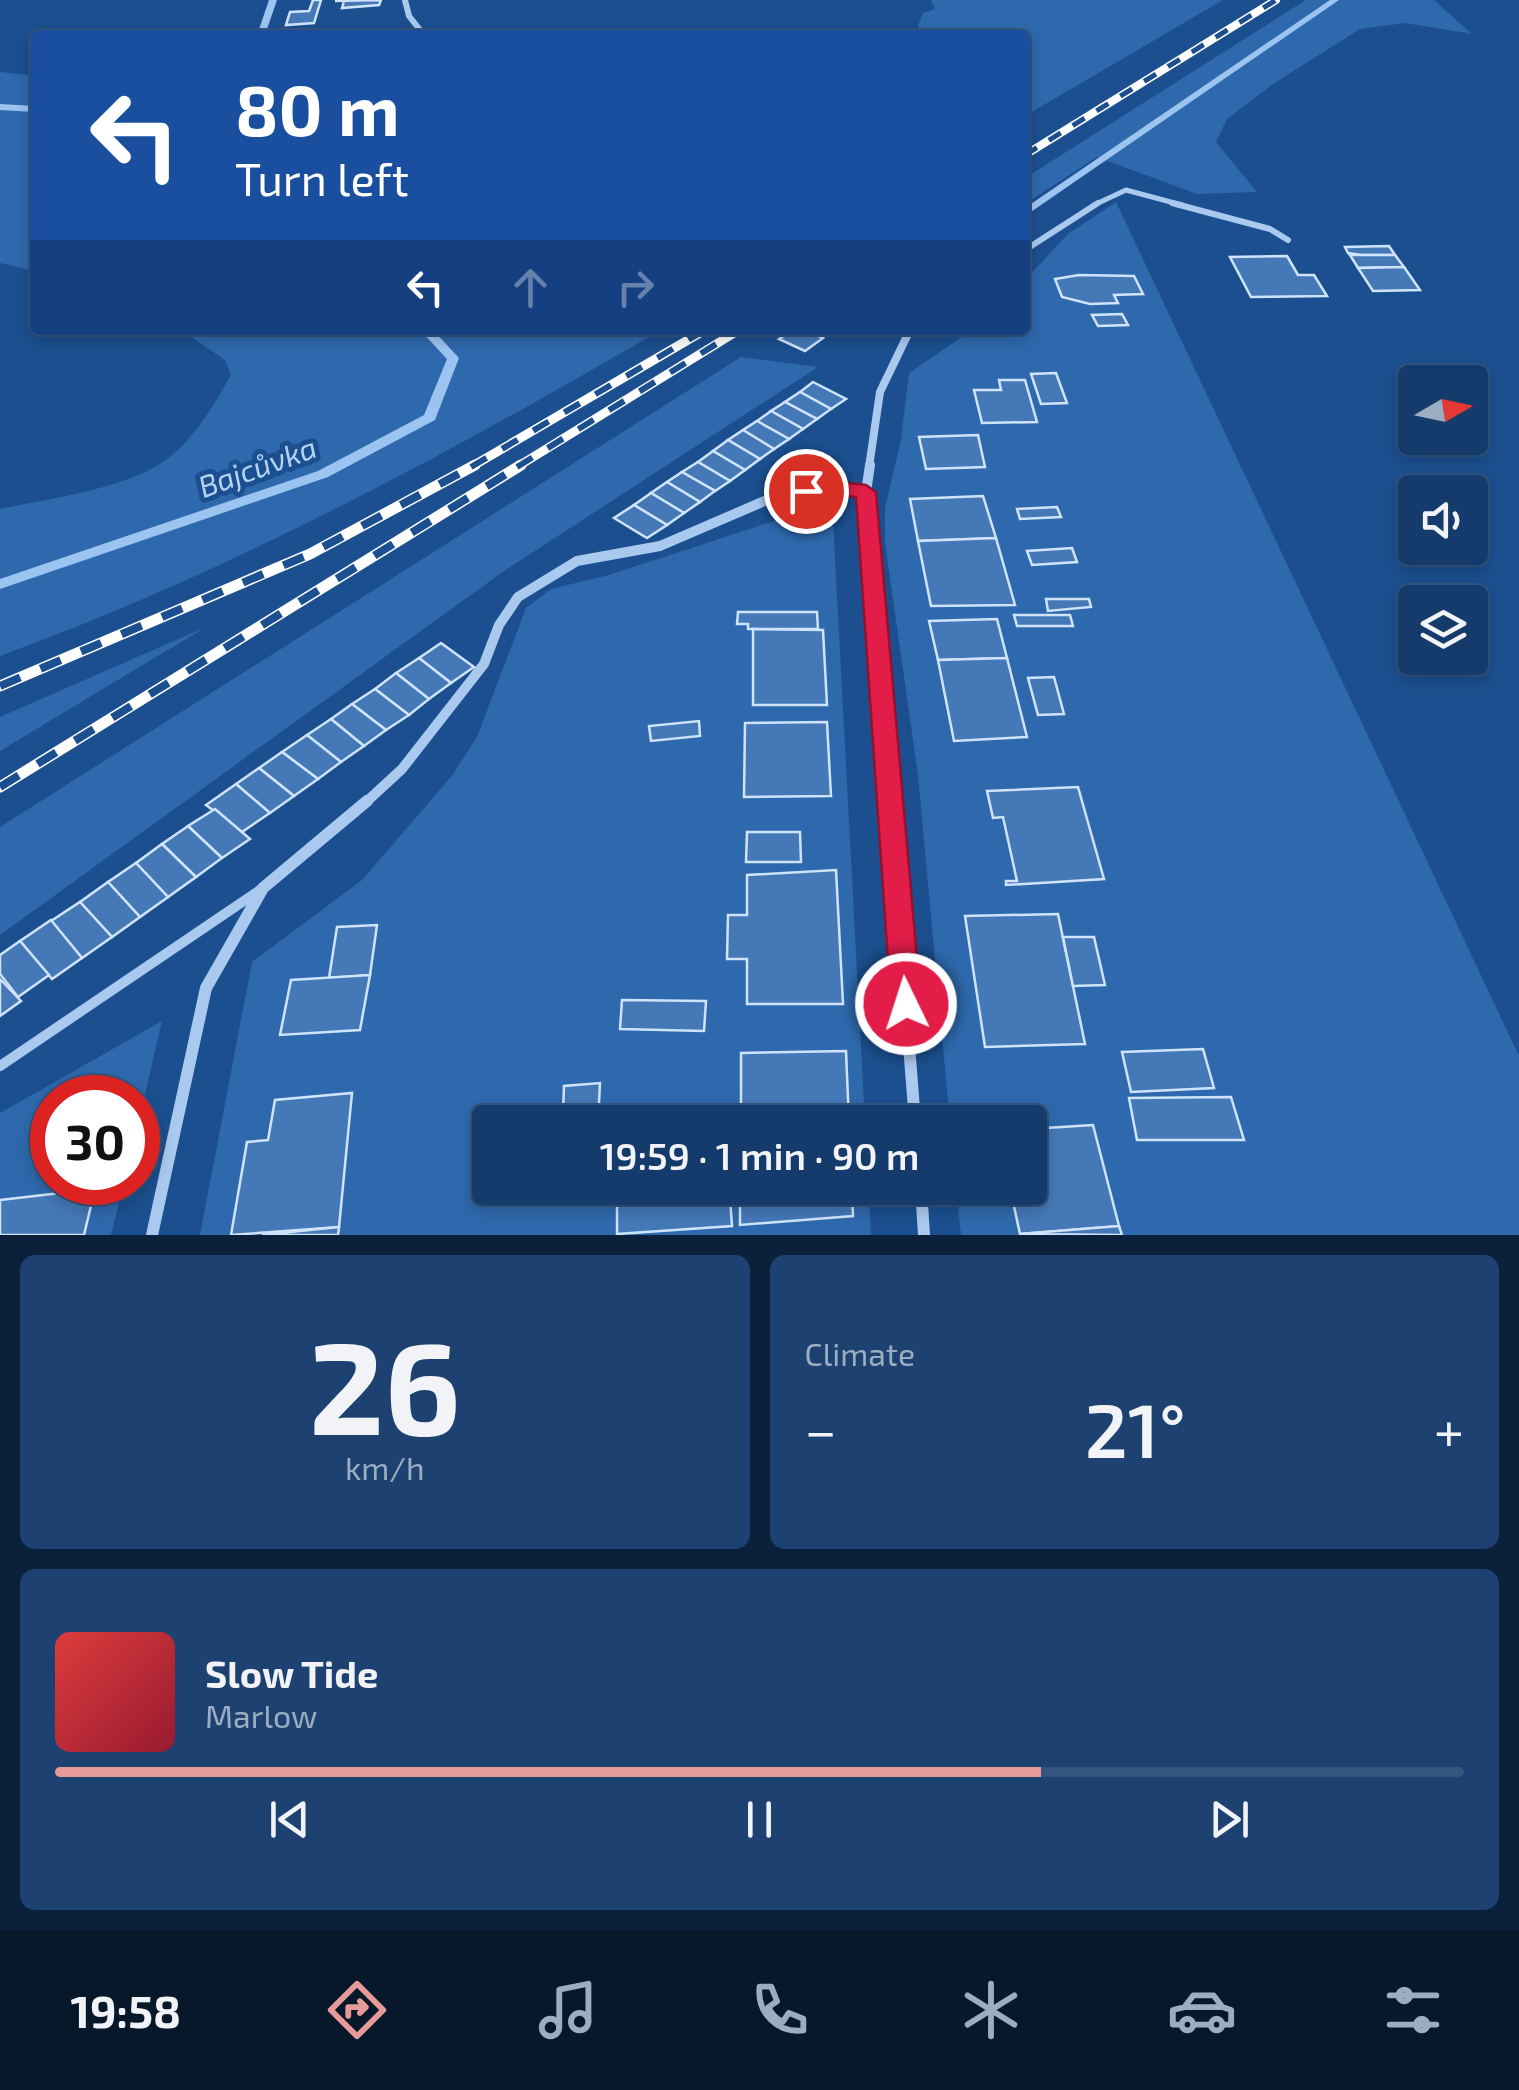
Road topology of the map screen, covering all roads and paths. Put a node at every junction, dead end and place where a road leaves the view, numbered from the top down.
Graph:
1 (405, 0) edge
2 (420, 30) edge
3 (1288, 240) dead end
4 (1030, 247) edge
5 (907, 335) edge
6 (866, 492) junction
7 (263, 888) junction
8 (0, 1066) edge
9 (915, 1105) edge
10 (921, 1205) edge
11 (152, 1235) edge
12 (924, 1235) edge

1 - 2 street
3 - 4 lane
5 - 6 street
6 - 7 street
6 - 9 street
7 - 8 lane
7 - 11 street
10 - 12 street

